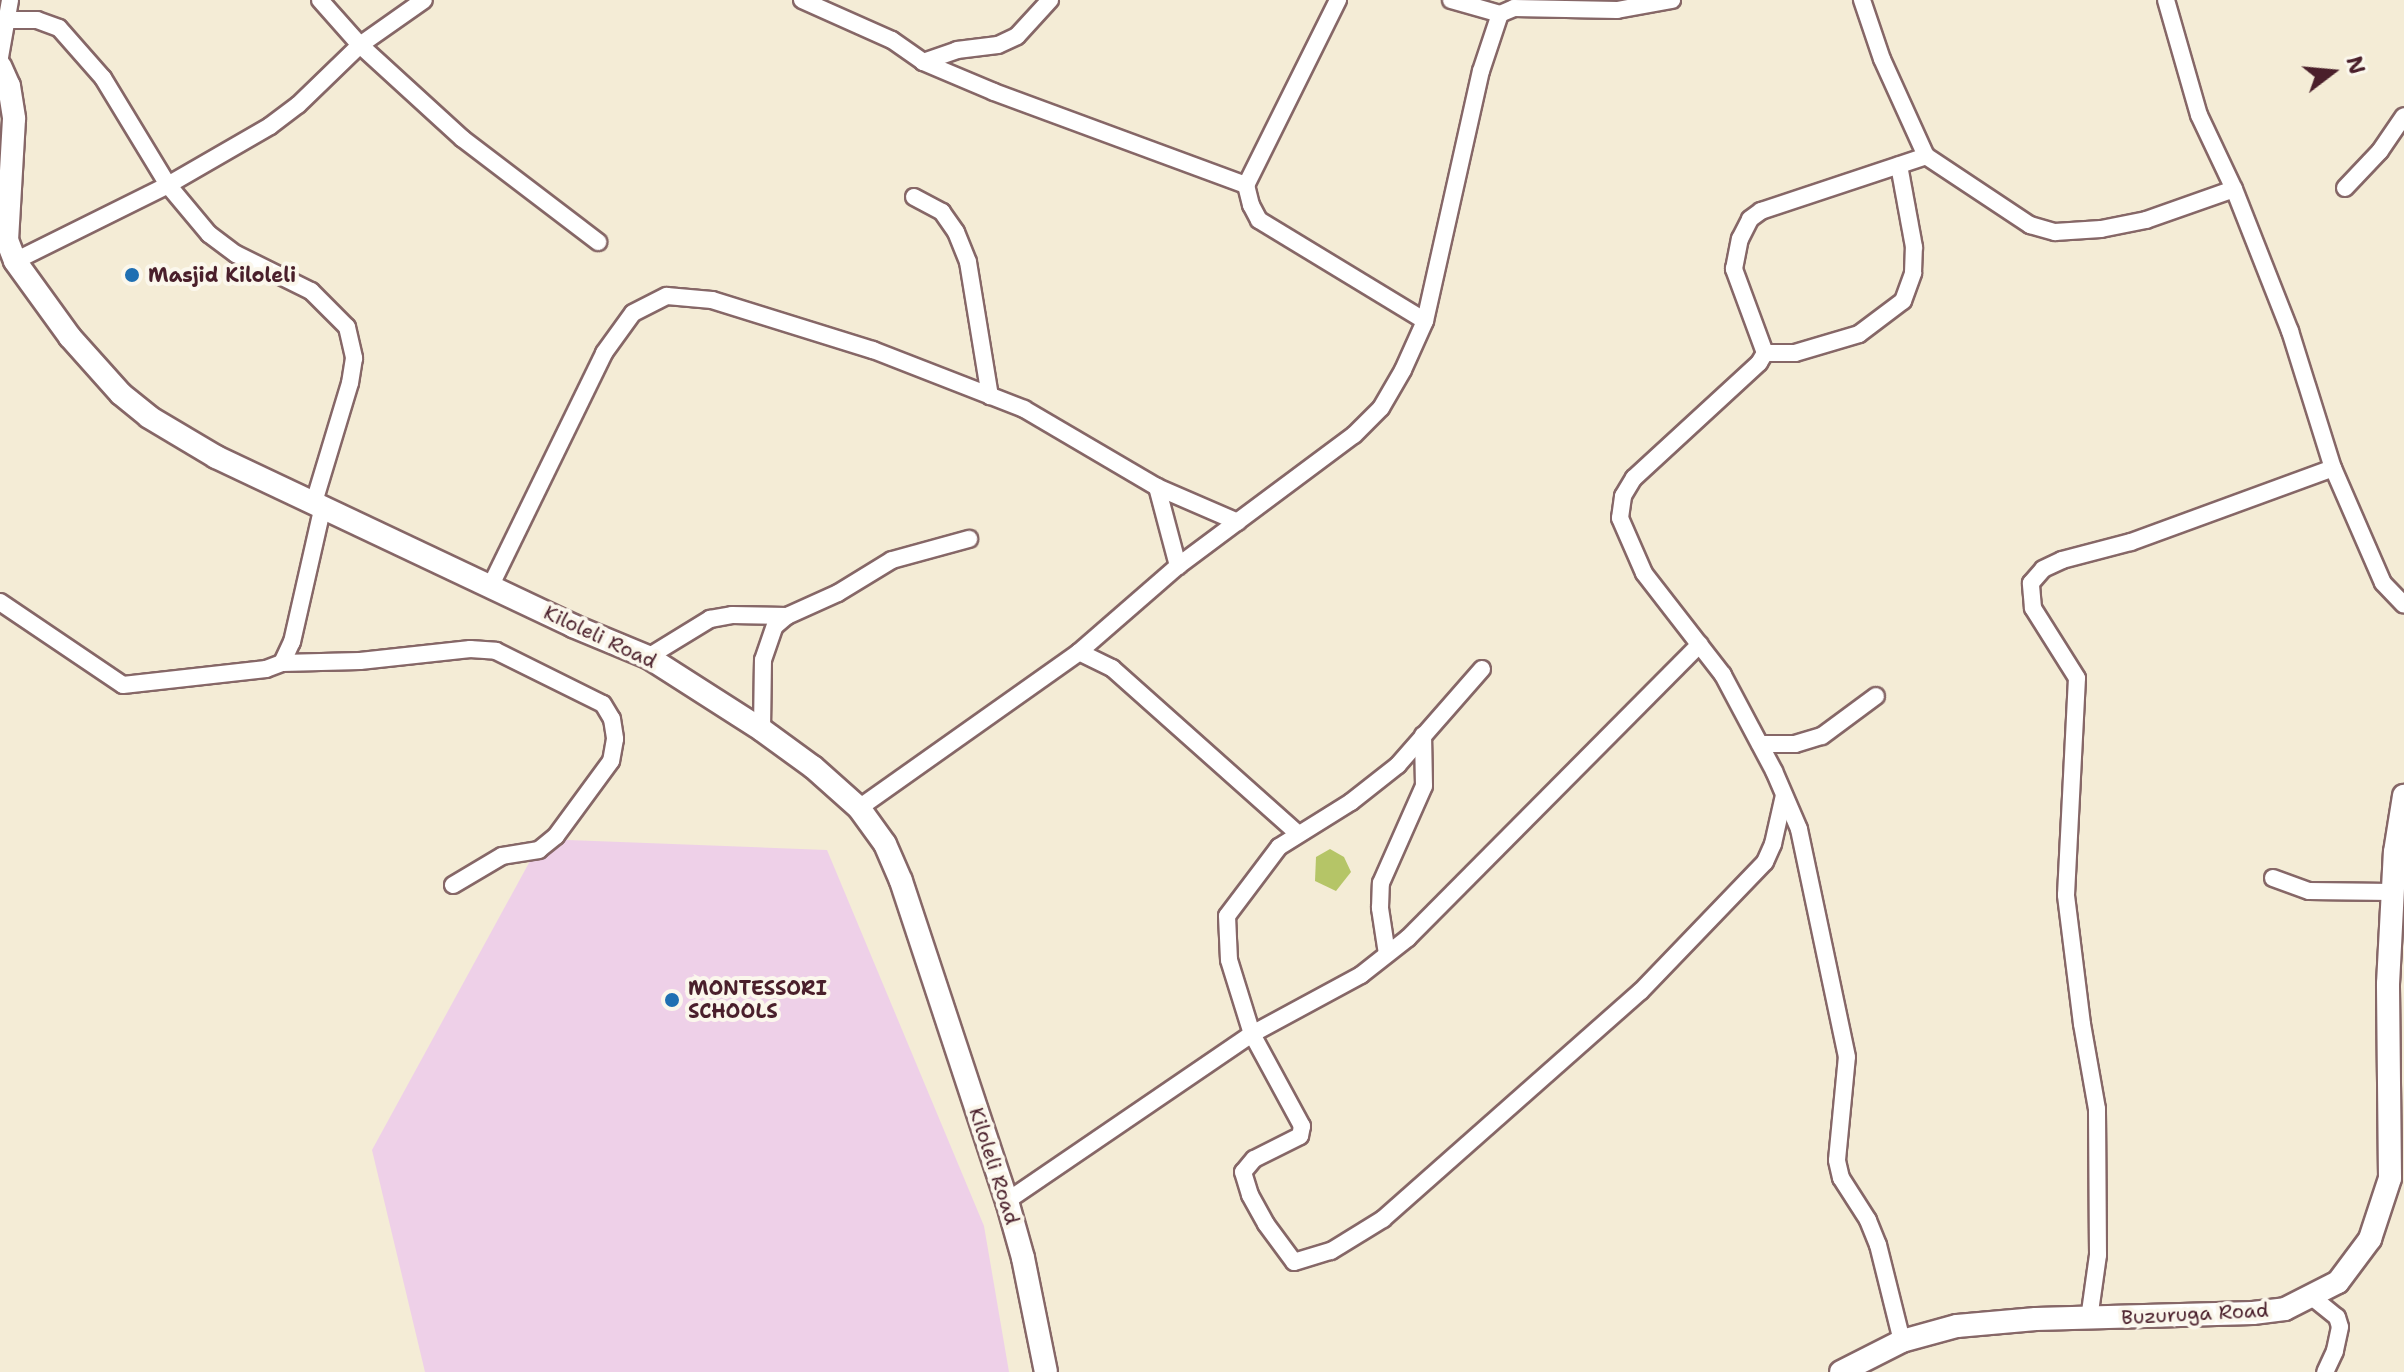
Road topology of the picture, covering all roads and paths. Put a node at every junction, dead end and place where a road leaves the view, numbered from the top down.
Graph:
1 (10, 0) edge
2 (320, 0) edge
3 (424, 0) edge
4 (802, 0) edge
5 (1050, 0) edge
6 (1338, 0) edge
7 (1451, 0) edge
8 (1672, 0) edge
9 (1862, 0) edge
10 (2166, 0) edge
11 (1491, 8) edge
12 (9, 20) junction
13 (360, 45) junction
14 (0, 57) edge
15 (923, 62) junction
16 (0, 66) edge
17 (2404, 116) edge
18 (1926, 156) junction
19 (1899, 165) junction
20 (168, 185) junction
21 (1246, 185) junction
22 (2345, 188) dead end
23 (2234, 189) junction
24 (914, 197) dead end
25 (598, 242) dead end
26 (7, 251) edge
27 (1425, 321) junction
28 (1765, 353) junction
29 (990, 396) junction
30 (2333, 468) junction
31 (1157, 487) junction
32 (318, 504) junction
33 (1238, 522) junction
34 (969, 539) dead end
35 (1178, 566) junction
36 (491, 585) junction
37 (0, 602) edge
38 (2404, 605) edge
39 (787, 616) junction
40 (1700, 644) junction
41 (1079, 652) junction
42 (648, 657) junction
43 (282, 663) junction
44 (1482, 669) dead end
45 (1876, 696) dead end
46 (762, 730) junction
47 (1423, 735) junction
48 (1760, 744) junction
49 (1784, 795) junction
50 (859, 808) junction
51 (2402, 812) edge
52 (1298, 834) junction
53 (2273, 878) dead end
54 (453, 885) dead end
55 (2392, 892) junction
56 (1387, 954) junction
57 (1252, 1034) junction
58 (1007, 1201) junction
59 (2312, 1297) junction
60 (2089, 1319) junction
61 (1902, 1341) junction
62 (1046, 1372) edge
63 (1841, 1372) edge
64 (2325, 1372) edge

1 - 12 street
2 - 13 street
3 - 13 street
4 - 15 street
5 - 15 street
6 - 21 street
7 - 11 street
8 - 11 street
9 - 18 street
10 - 23 street
11 - 27 street
12 - 14 street
12 - 20 street
13 - 20 street
13 - 25 street
15 - 21 street
16 - 26 main road
17 - 22 street
18 - 19 street
18 - 23 street
19 - 28 street
19 - 28 street
20 - 26 street
20 - 32 street
21 - 27 street
23 - 30 street
24 - 29 street
26 - 32 main road, Kiloleli Road
27 - 33 street
28 - 40 street
29 - 31 street
29 - 36 street
30 - 38 street
30 - 60 street
31 - 33 street
31 - 35 street
32 - 36 main road, Kiloleli Road
32 - 43 street
33 - 35 street
34 - 39 street
35 - 41 street
36 - 42 main road, Kiloleli Road
37 - 43 street
39 - 42 street
39 - 46 street
40 - 48 street
40 - 56 street
41 - 50 street
41 - 52 street
42 - 46 main road, Kiloleli Road
43 - 54 street
44 - 47 street
45 - 48 street
46 - 50 main road, Kiloleli Road
47 - 52 street
47 - 56 street
48 - 49 street
49 - 57 street
49 - 61 street
50 - 58 main road, Kiloleli Road
51 - 55 main road, Buzuruga Road
52 - 57 street
53 - 55 street
55 - 59 main road, Buzuruga Road
56 - 57 street
57 - 58 street
58 - 62 main road, Kiloleli Road
59 - 60 main road, Buzuruga Road
59 - 64 street
60 - 61 main road, Buzuruga Road
61 - 63 main road, Buzuruga Road

